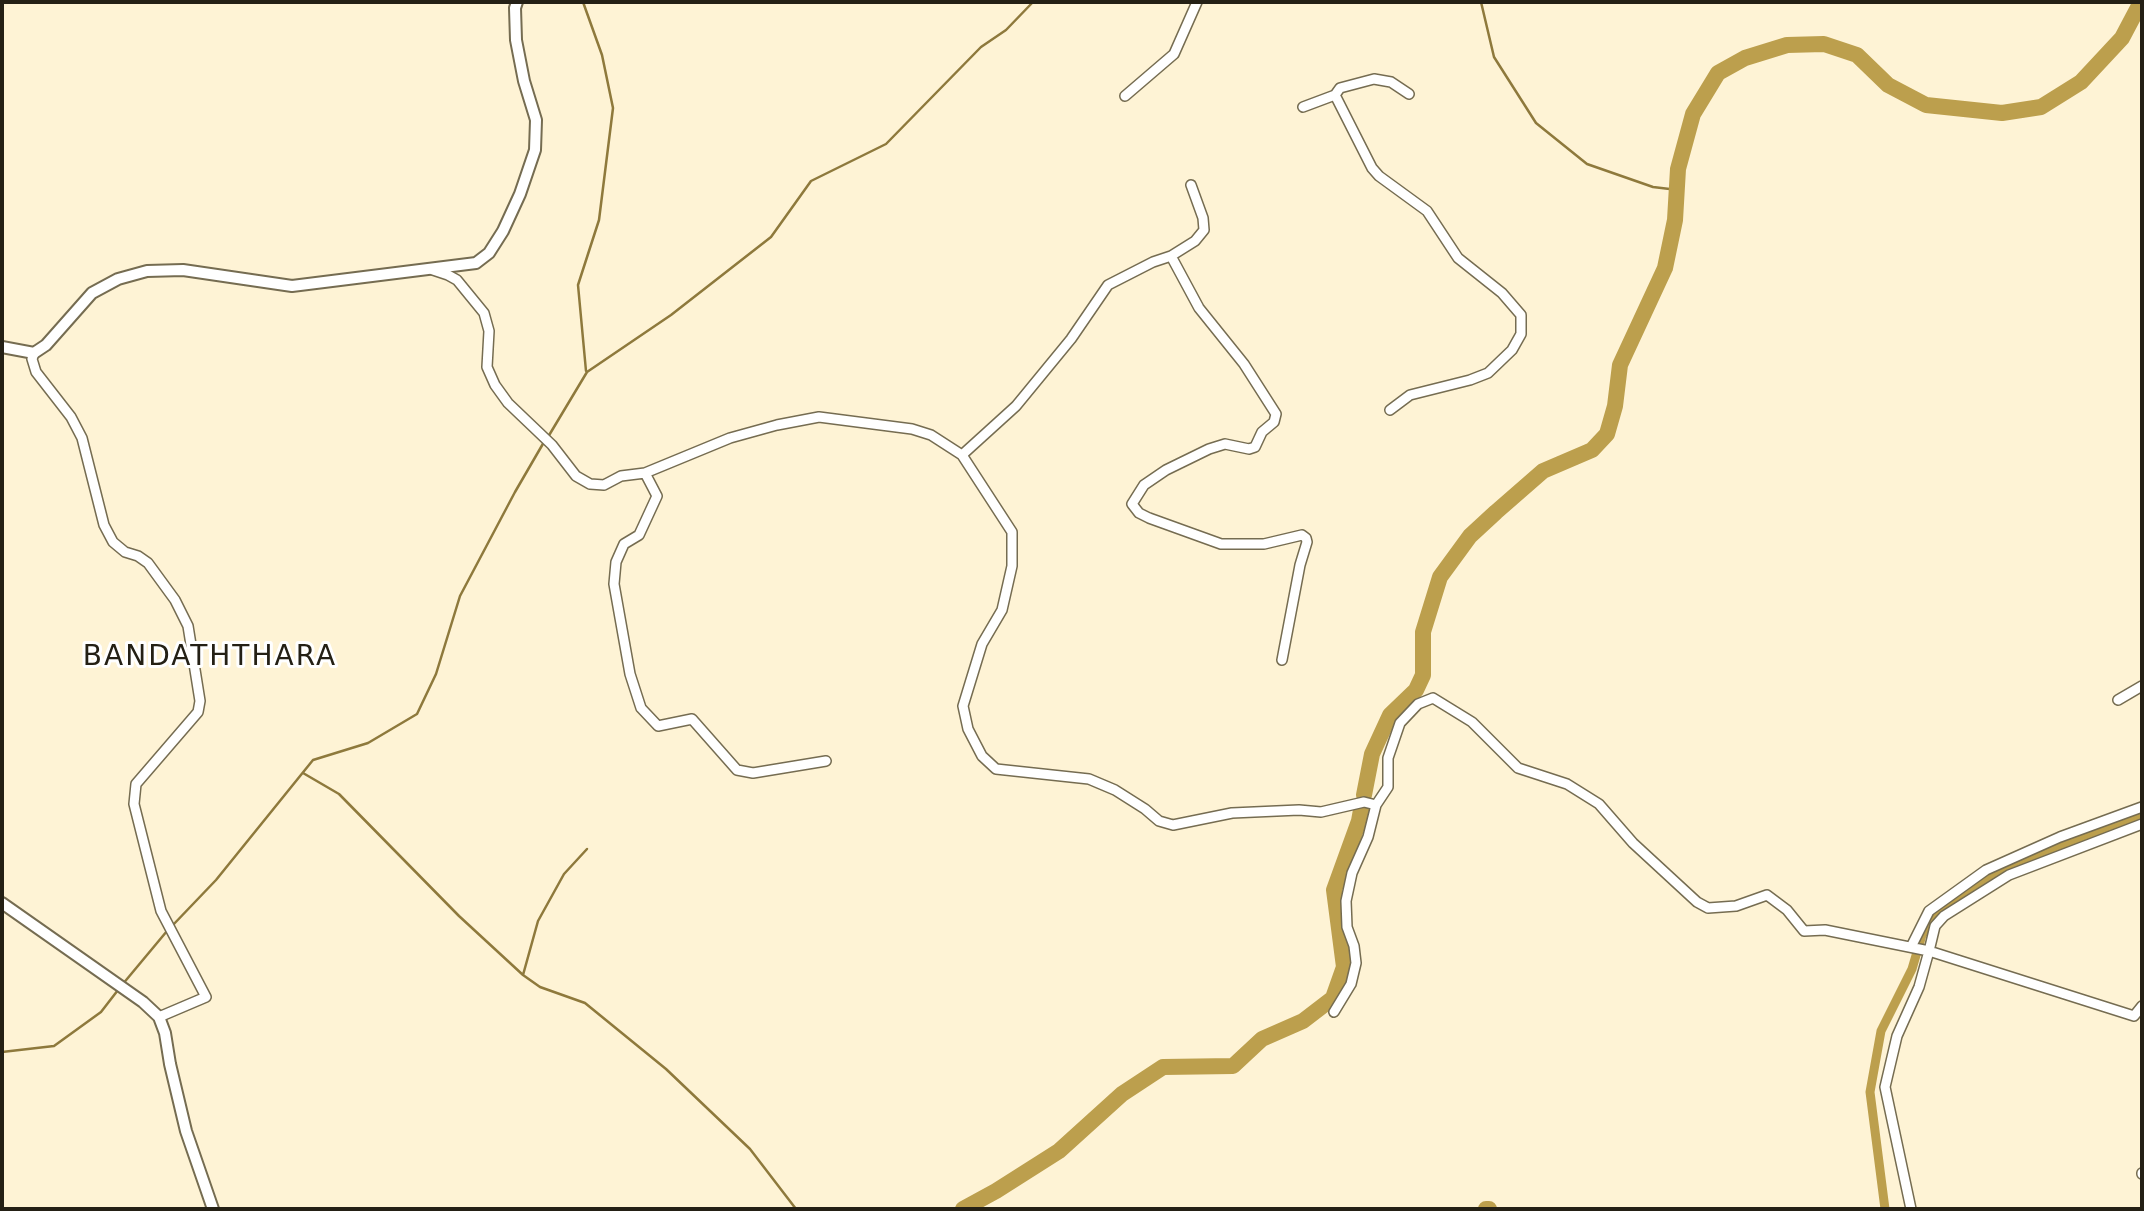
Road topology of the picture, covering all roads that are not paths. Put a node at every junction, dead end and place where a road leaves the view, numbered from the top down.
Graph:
1 (517, 2) edge
2 (1197, 2) edge
3 (1409, 94) dead end
4 (1335, 95) junction
5 (1125, 96) dead end
6 (1303, 107) dead end
7 (1191, 185) dead end
8 (1171, 256) junction
9 (432, 270) junction
10 (2, 347) edge
11 (34, 353) junction
12 (1390, 410) dead end
13 (962, 455) junction
14 (645, 473) junction
15 (1282, 660) dead end
16 (2142, 686) edge
17 (2118, 700) dead end
18 (826, 761) dead end
19 (1376, 805) junction
20 (2142, 807) edge
21 (2142, 824) edge
22 (2, 903) edge
23 (1919, 948) junction
24 (2142, 1006) edge
25 (1334, 1012) dead end
26 (159, 1017) junction
27 (213, 1209) edge
28 (1910, 1209) edge

1 - 9 main road
2 - 5 street
3 - 4 street
4 - 6 street
4 - 12 street
7 - 8 street
8 - 13 street
8 - 15 street
9 - 11 main road
9 - 14 street
10 - 11 main road
11 - 26 street
13 - 14 street
13 - 19 street
14 - 18 street
16 - 17 street
19 - 23 street
19 - 25 street
20 - 23 street
21 - 23 street
22 - 26 main road
23 - 24 street
23 - 28 street
26 - 27 main road

